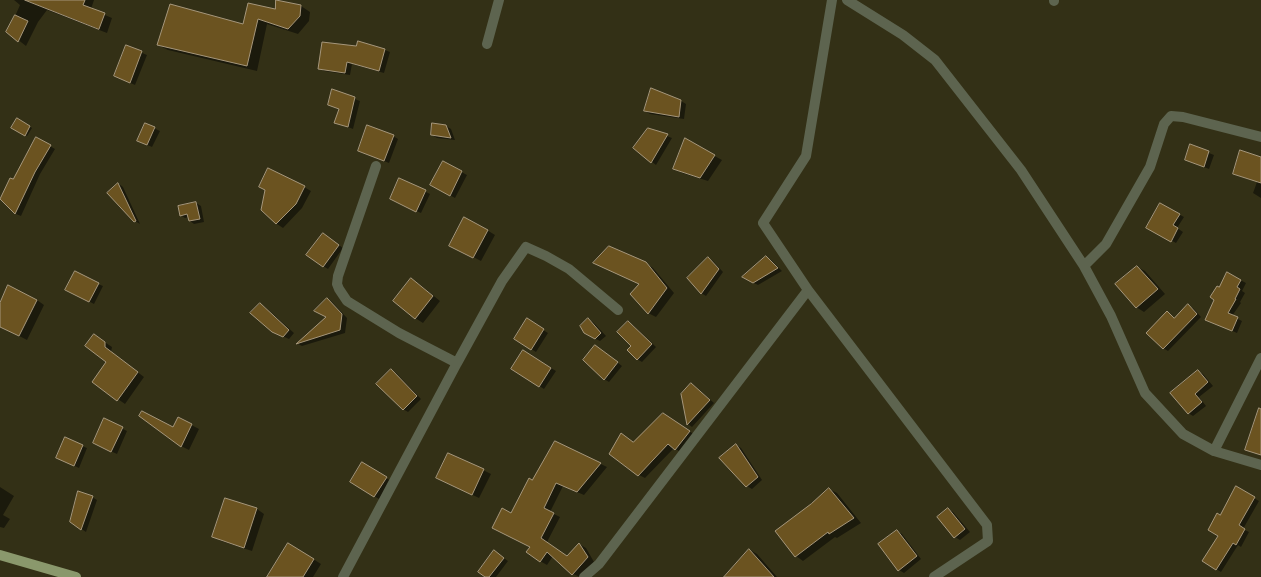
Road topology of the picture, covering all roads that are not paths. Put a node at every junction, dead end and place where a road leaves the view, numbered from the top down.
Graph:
1 (499, 0) edge
2 (832, 0) edge
3 (847, 0) edge
4 (487, 44) dead end
5 (1261, 137) edge
6 (376, 166) dead end
7 (1084, 266) junction
8 (808, 290) junction
9 (618, 310) dead end
10 (1261, 358) edge
11 (456, 363) junction
12 (1214, 451) junction
13 (1261, 465) edge
14 (0, 555) edge
15 (73, 576) edge
16 (343, 577) edge
17 (584, 577) edge
18 (934, 577) edge

1 - 4 street
2 - 8 street
3 - 7 street
5 - 7 street
6 - 11 street
7 - 12 street
8 - 17 street
8 - 18 street
9 - 11 street
10 - 12 street
11 - 16 street
12 - 13 street
14 - 15 main road

